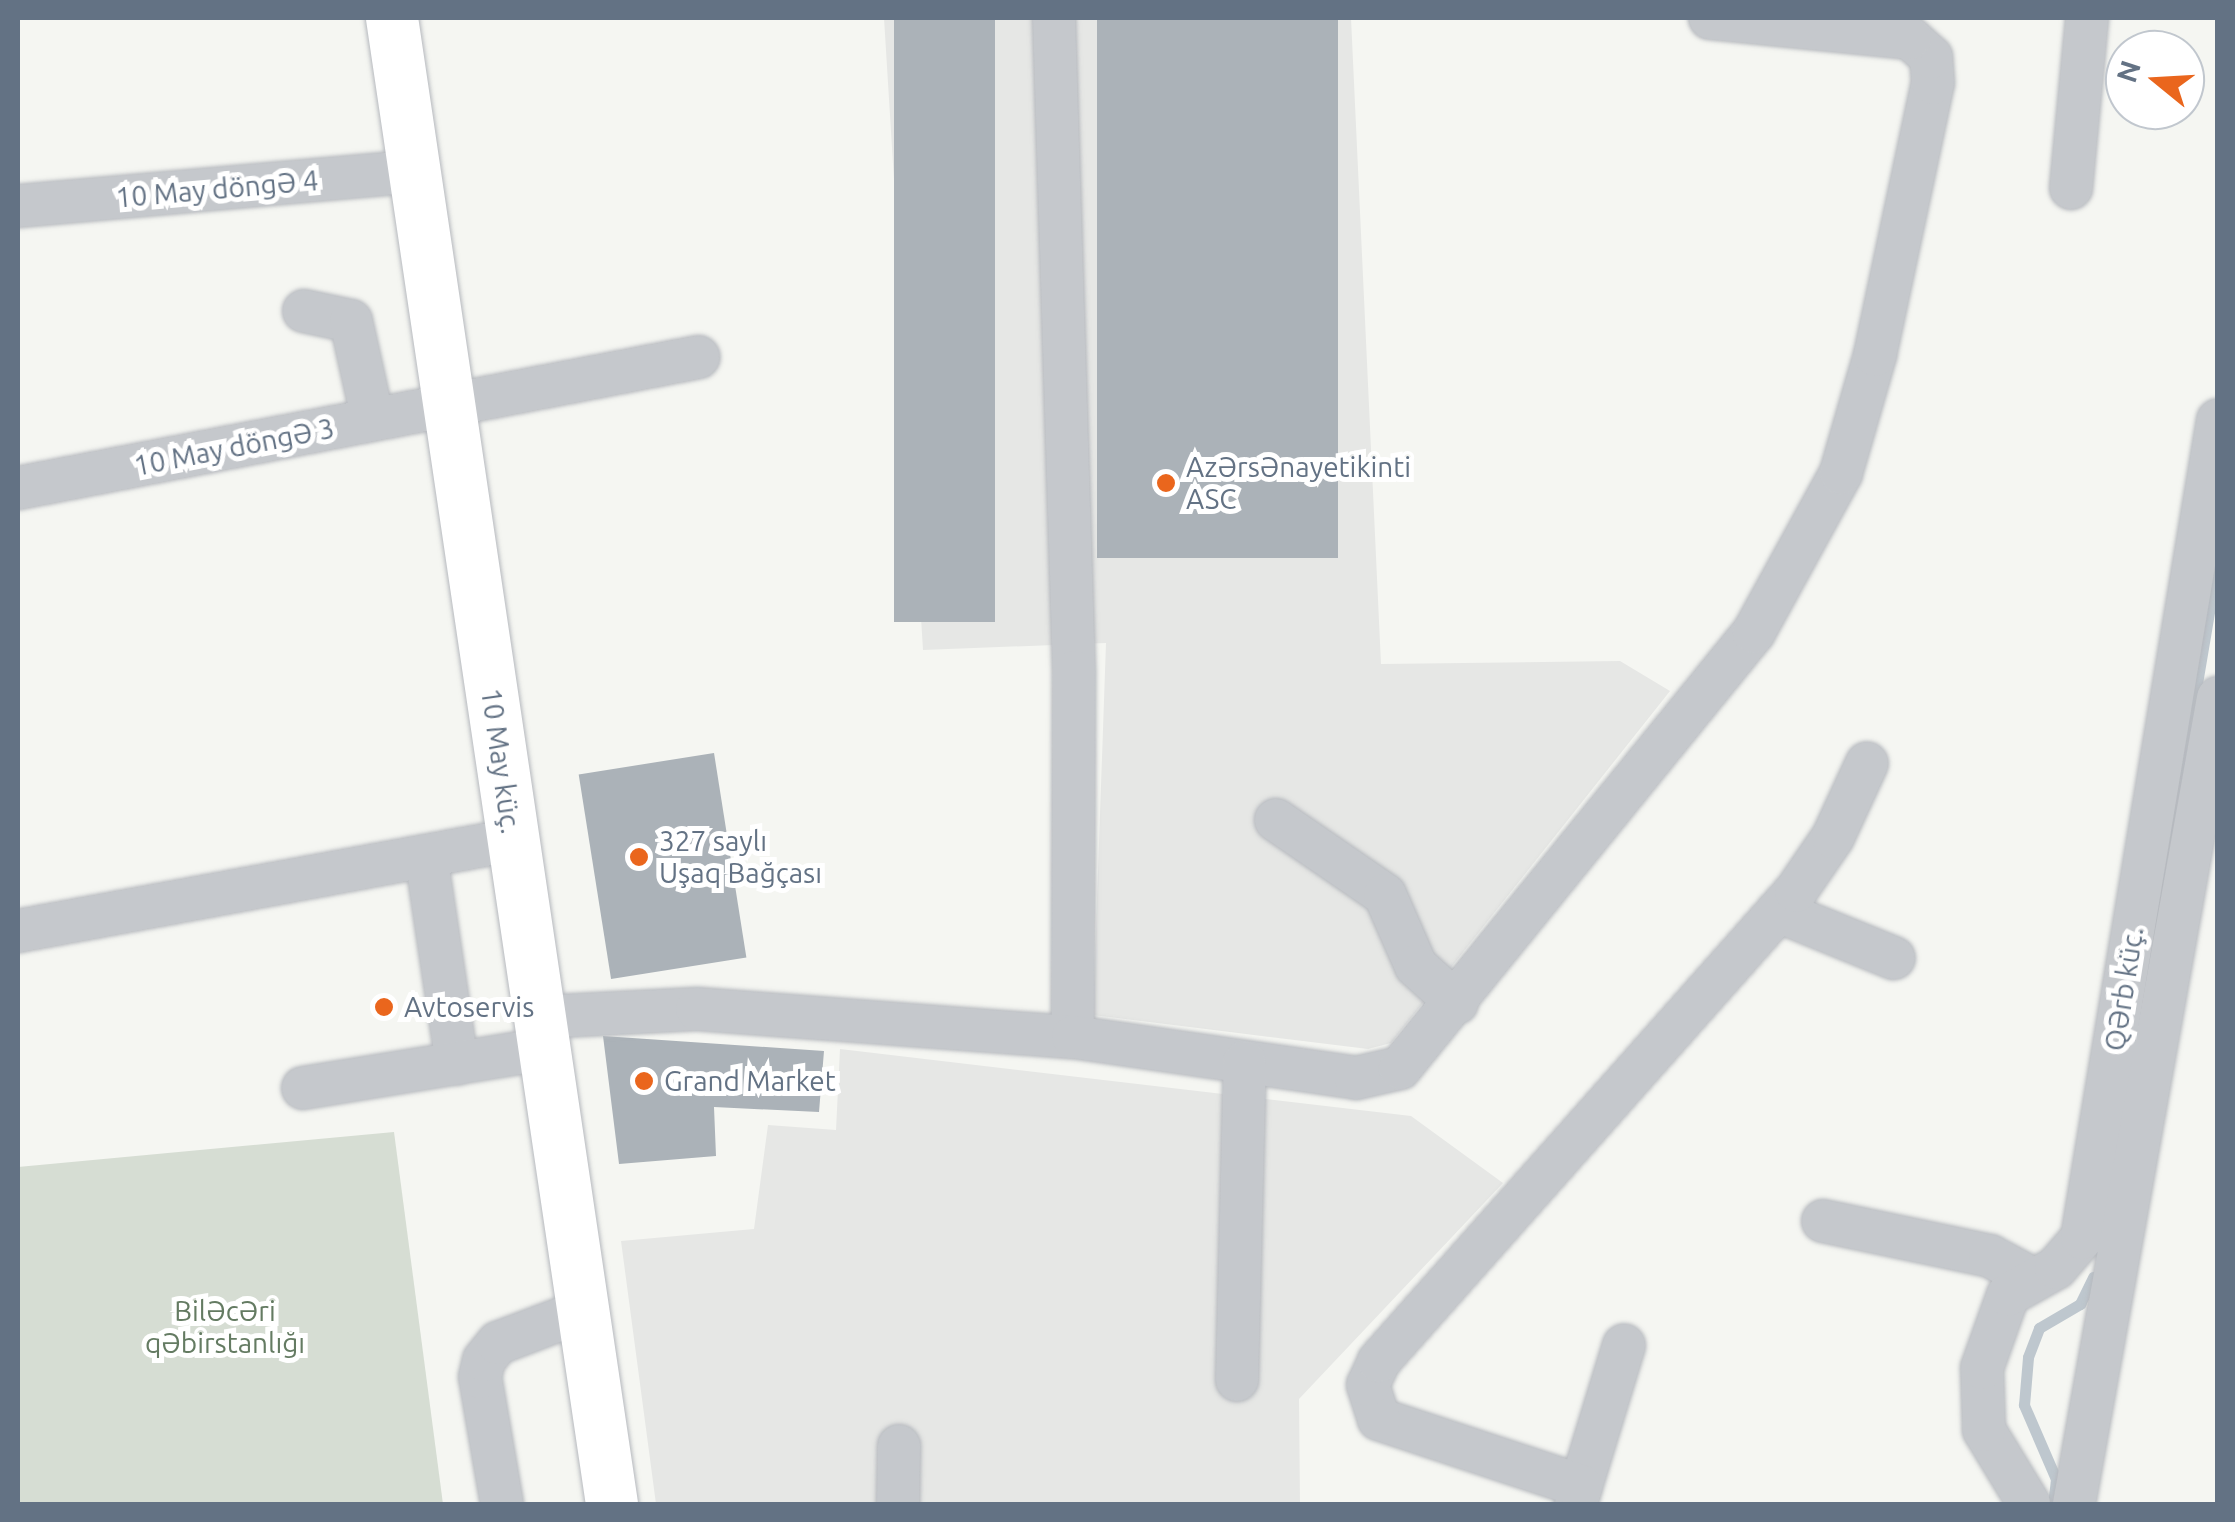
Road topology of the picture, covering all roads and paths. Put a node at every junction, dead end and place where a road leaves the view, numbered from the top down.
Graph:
1 (392, 18) edge
2 (1054, 18) edge
3 (1710, 18) edge
4 (2087, 18) edge
5 (416, 171) junction
6 (2070, 188) dead end
7 (18, 206) edge
8 (304, 311) dead end
9 (699, 357) dead end
10 (450, 406) junction
11 (373, 420) junction
12 (2218, 420) edge
13 (18, 488) edge
14 (2215, 723) edge
15 (1866, 762) dead end
16 (1276, 820) dead end
17 (512, 840) junction
18 (426, 856) junction
19 (1778, 911) junction
20 (18, 930) edge
21 (1894, 958) dead end
22 (1457, 1004) junction
23 (542, 1033) junction
24 (1073, 1037) junction
25 (1245, 1062) junction
26 (457, 1064) junction
27 (303, 1088) dead end
28 (1823, 1221) dead end
29 (2030, 1278) junction
30 (585, 1310) junction
31 (1624, 1345) dead end
32 (1236, 1380) dead end
33 (899, 1446) dead end
34 (1578, 1495) edge
35 (502, 1504) edge
36 (612, 1504) edge
37 (898, 1504) edge
38 (2028, 1504) edge
39 (2074, 1504) edge

1 - 5 main road, 10 May küç.
2 - 24 street
3 - 22 street
4 - 6 street
5 - 7 street, 10 May döngə 4
5 - 10 main road, 10 May küç.
8 - 11 street
9 - 10 street, 10 May döngə 3
10 - 11 street, 10 May döngə 3
10 - 17 main road, 10 May küç.
11 - 13 street, 10 May döngə 3
12 - 29 street, Qərb küç.
14 - 39 street, Qərb küç.
15 - 19 street
16 - 22 street
17 - 18 street
17 - 23 main road, 10 May küç.
18 - 20 street
18 - 26 street
19 - 21 street
19 - 34 street
22 - 25 street
23 - 24 street
23 - 26 street
23 - 30 main road, 10 May küç.
24 - 25 street
25 - 32 street
26 - 27 street
28 - 29 street
29 - 38 street, Qərb küç.
30 - 35 street
30 - 36 main road, 10 May küç.
31 - 34 street
33 - 37 street

